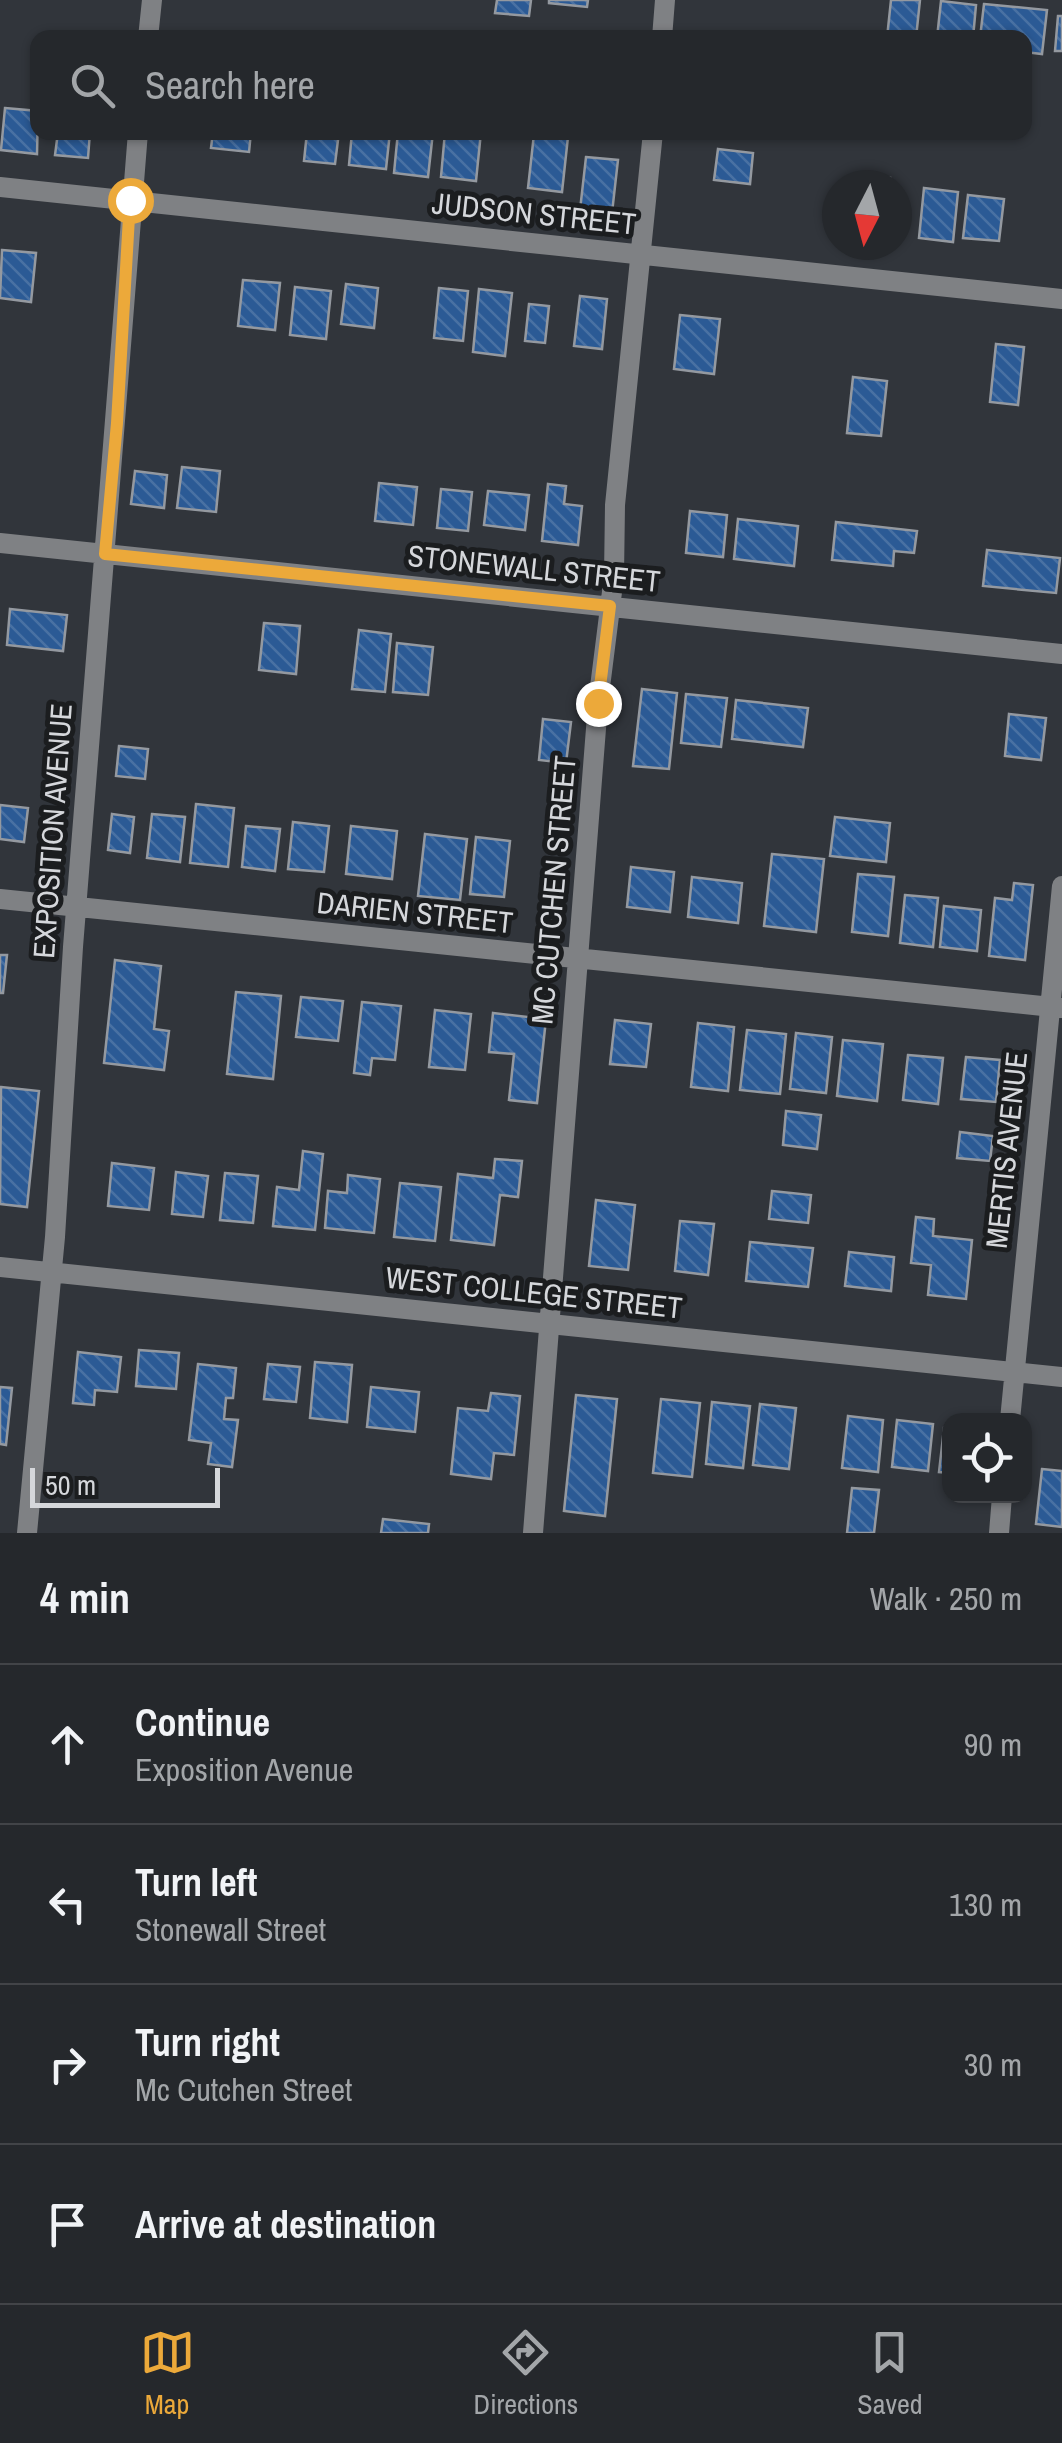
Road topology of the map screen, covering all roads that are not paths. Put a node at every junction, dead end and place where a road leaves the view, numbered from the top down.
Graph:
1 (152, 0) edge
2 (665, 0) edge
3 (149, 30) edge
4 (663, 30) edge
5 (137, 140) edge
6 (652, 140) edge
7 (0, 187) edge
8 (130, 200) junction
9 (641, 254) junction
10 (1062, 299) edge
11 (0, 544) edge
12 (105, 554) junction
13 (610, 606) junction
14 (1062, 654) edge
15 (1062, 886) edge
16 (0, 899) edge
17 (78, 907) junction
18 (578, 959) junction
19 (1056, 1008) edge
20 (0, 1266) edge
21 (51, 1272) junction
22 (550, 1324) junction
23 (1014, 1372) junction
24 (1062, 1377) edge
25 (1011, 1413) edge
26 (1001, 1503) edge
27 (26, 1533) edge
28 (533, 1533) edge
29 (999, 1533) edge

1 - 3 street
2 - 4 street
5 - 8 street, EXPOSITION AVENUE
6 - 9 street, MC CUTCHEN STREET
7 - 8 street, JUDSON STREET
8 - 9 street, JUDSON STREET
8 - 12 street, EXPOSITION AVENUE
9 - 10 street, JUDSON STREET
9 - 13 street, MC CUTCHEN STREET
11 - 12 street, STONEWALL STREET
12 - 13 street, STONEWALL STREET
12 - 17 street, EXPOSITION AVENUE
13 - 14 street, STONEWALL STREET
13 - 18 street, MC CUTCHEN STREET
15 - 19 street, MERTIS AVENUE
16 - 17 street, DARIEN STREET
17 - 18 street, DARIEN STREET
17 - 21 street, EXPOSITION AVENUE
18 - 19 street, DARIEN STREET
18 - 22 street, MC CUTCHEN STREET
19 - 23 street, MERTIS AVENUE
20 - 21 street, WEST COLLEGE STREET
21 - 22 street, WEST COLLEGE STREET
21 - 27 street, EXPOSITION AVENUE
22 - 23 street, WEST COLLEGE STREET
22 - 28 street, MC CUTCHEN STREET
23 - 24 street, WEST COLLEGE STREET
23 - 25 street, MERTIS AVENUE
26 - 29 street

